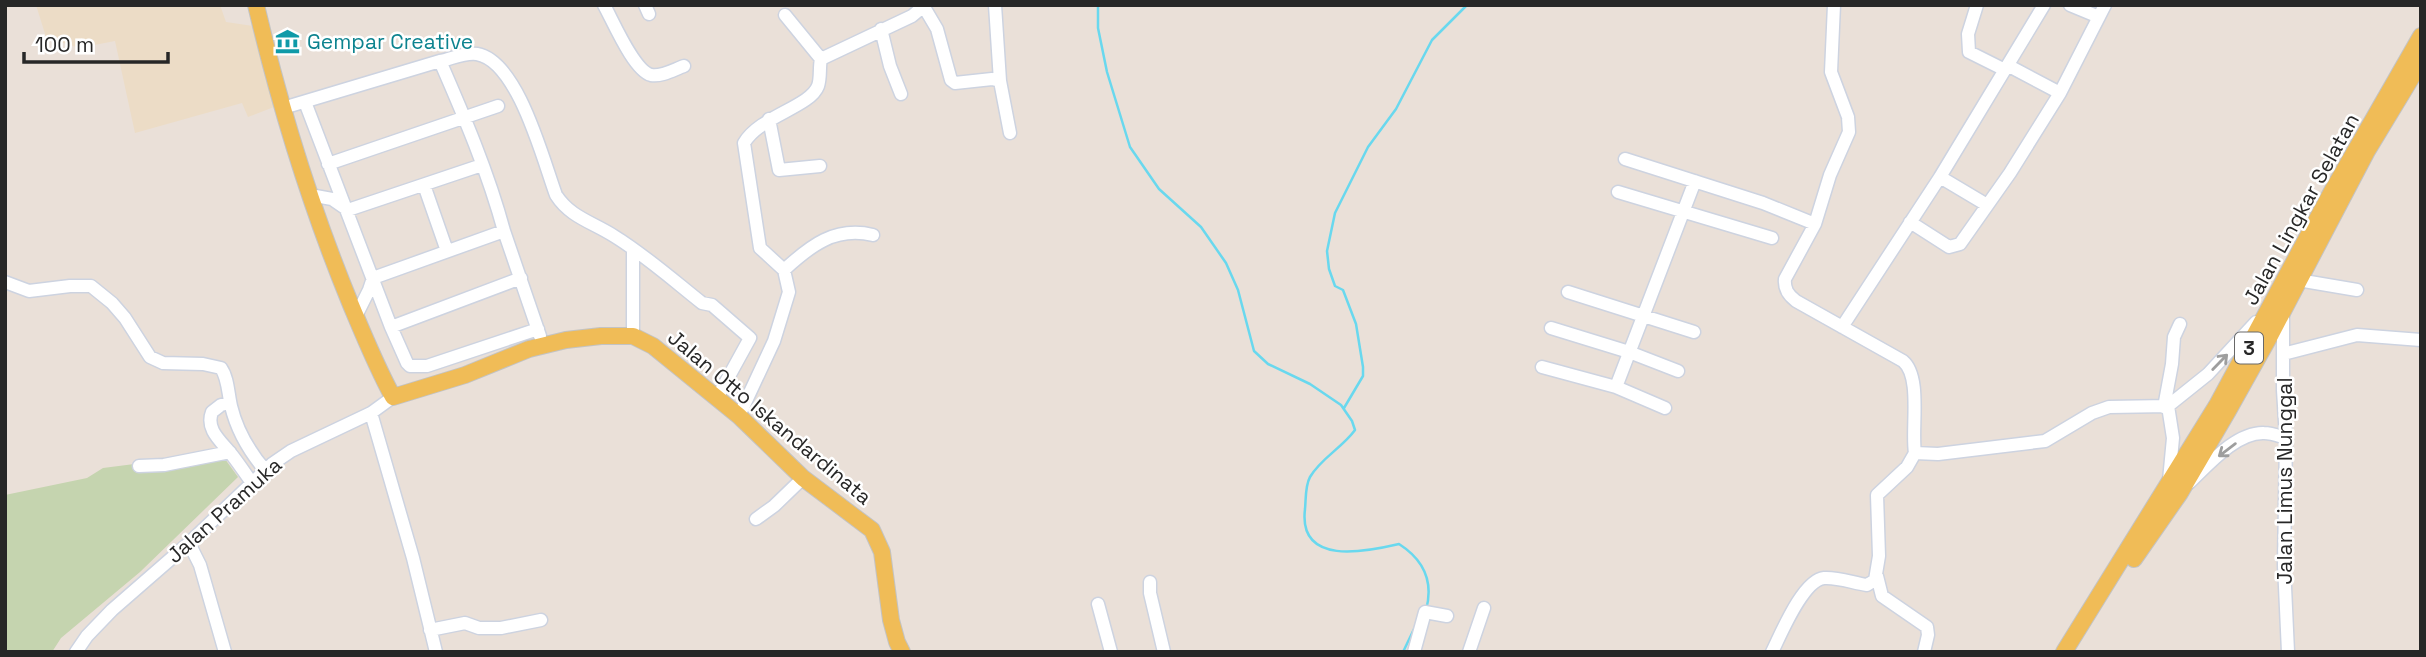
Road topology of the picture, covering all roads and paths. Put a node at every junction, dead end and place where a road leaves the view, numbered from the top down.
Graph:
1 (256, 5) edge
2 (604, 5) edge
3 (995, 5) edge
4 (1834, 5) edge
5 (1977, 5) edge
6 (2044, 5) edge
7 (2070, 5) edge
8 (925, 6) edge
9 (2102, 11) edge
10 (785, 15) dead end
11 (881, 29) junction
12 (2421, 36) edge
13 (821, 59) junction
14 (440, 61) junction
15 (2421, 62) edge
16 (684, 66) dead end
17 (2007, 68) junction
18 (1000, 81) junction
19 (901, 93) dead end
20 (2060, 93) junction
21 (305, 102) junction
22 (498, 106) dead end
23 (283, 108) junction
24 (464, 117) junction
25 (769, 119) junction
26 (1010, 133) dead end
27 (321, 148) junction
28 (298, 156) junction
29 (1625, 159) dead end
30 (328, 164) junction
31 (482, 165) junction
32 (820, 166) dead end
33 (1940, 177) junction
34 (1695, 181) junction
35 (424, 185) junction
36 (1618, 192) dead end
37 (310, 195) junction
38 (1987, 205) junction
39 (348, 210) junction
40 (1683, 213) junction
41 (1910, 222) junction
42 (1815, 224) junction
43 (504, 231) junction
44 (873, 236) dead end
45 (1772, 238) dead end
46 (633, 250) junction
47 (447, 251) junction
48 (783, 270) junction
49 (373, 278) junction
50 (521, 278) junction
51 (2298, 280) junction
52 (5, 282) edge
53 (2357, 290) dead end
54 (1568, 292) dead end
55 (2278, 307) junction
56 (356, 316) junction
57 (1642, 317) junction
58 (2180, 324) dead end
59 (391, 327) junction
60 (1842, 327) junction
61 (1550, 328) dead end
62 (538, 329) junction
63 (1694, 332) dead end
64 (633, 336) junction
65 (2421, 340) edge
66 (542, 345) junction
67 (1629, 352) junction
68 (2283, 354) junction
69 (1542, 367) dead end
70 (1678, 371) dead end
71 (1616, 387) junction
72 (393, 397) junction
73 (717, 398) junction
74 (230, 403) junction
75 (2166, 406) junction
76 (1665, 408) dead end
77 (371, 413) junction
78 (739, 416) junction
79 (2286, 439) junction
80 (230, 452) junction
81 (1915, 453) junction
82 (139, 466) dead end
83 (265, 470) junction
84 (803, 478) junction
85 (252, 482) junction
86 (2174, 488) junction
87 (756, 519) dead end
88 (189, 543) junction
89 (1877, 576) junction
90 (1150, 582) dead end
91 (1098, 604) dead end
92 (1484, 608) dead end
93 (1447, 615) dead end
94 (541, 620) dead end
95 (430, 630) junction
96 (1418, 650) edge
97 (76, 652) edge
98 (225, 652) edge
99 (436, 652) edge
100 (902, 652) edge
101 (1111, 652) edge
102 (1164, 652) edge
103 (1469, 652) edge
104 (1772, 652) edge
105 (1924, 652) edge
106 (2064, 652) edge
107 (2076, 652) edge
108 (2288, 652) edge

1 - 23 main road
2 - 16 street
3 - 18 street
4 - 42 street
5 - 17 street
6 - 17 street
7 - 9 street
8 - 11 street
8 - 18 street
9 - 20 street
10 - 13 street
11 - 13 street
11 - 19 street
12 - 55 main road, Jalan Lingkar Selatan / 3
13 - 25 street
14 - 21 street
14 - 24 street
14 - 46 street
15 - 51 main road, Jalan Lingkar Selatan / 3
17 - 20 street
17 - 33 street
18 - 26 street
20 - 38 street
21 - 23 street
21 - 27 street
22 - 24 street
23 - 28 main road
24 - 30 street
24 - 31 street
25 - 32 street
25 - 48 street
27 - 28 street
27 - 30 street
28 - 37 main road
29 - 34 street
30 - 39 street
31 - 35 street
31 - 43 street
33 - 38 street
33 - 41 street
34 - 40 street
34 - 42 street
35 - 39 street
35 - 47 street
36 - 40 street
37 - 39 street
37 - 56 main road
38 - 41 street
39 - 49 street
40 - 45 street
40 - 57 street
41 - 60 street
42 - 60 street
43 - 47 street
43 - 50 street
44 - 48 street
46 - 64 street
46 - 73 street
47 - 49 street
48 - 78 street
49 - 56 street
49 - 59 street
50 - 59 street
50 - 62 street
51 - 53 street
51 - 55 main road, Jalan Lingkar Selatan / 3
52 - 74 street
54 - 57 street
55 - 68 street, Jalan Limus Nunggal
75 -> 55 street
55 - 86 main road, Jalan Lingkar Selatan / 3
56 - 72 main road
57 - 63 street
57 - 67 street
58 - 75 street
59 - 62 street
60 - 81 street
61 - 67 street
62 - 66 street
64 - 66 main road, Jalan Otto Iskandardinata
64 - 73 main road, Jalan Otto Iskandardinata
65 - 68 street
66 - 72 main road, Jalan Otto Iskandardinata
67 - 70 street
67 - 71 street
68 - 79 street, Jalan Limus Nunggal
69 - 71 street
71 - 76 street
72 - 77 street, Jalan Pramuka
73 - 78 main road, Jalan Otto Iskandardinata
74 - 80 street
74 - 83 street
75 - 81 street
75 - 86 street
77 - 83 street, Jalan Pramuka
77 - 95 street
78 - 84 main road, Jalan Otto Iskandardinata
79 -> 86 street
79 - 108 street, Jalan Limus Nunggal
80 - 82 street
80 - 85 street
81 - 89 street
83 - 85 street, Jalan Pramuka
84 - 87 street
84 - 100 main road, Jalan Otto Iskandardinata
85 - 88 street, Jalan Pramuka
86 - 106 main road, Jalan Lingkar Selatan / 3
86 - 107 main road, Jalan Lingkar Selatan / 3
88 - 97 street, Jalan Pramuka
88 - 98 street
89 - 104 street
89 - 105 street
90 - 102 street
91 - 101 street
92 - 103 street
93 - 96 street
94 - 95 street
95 - 99 street

